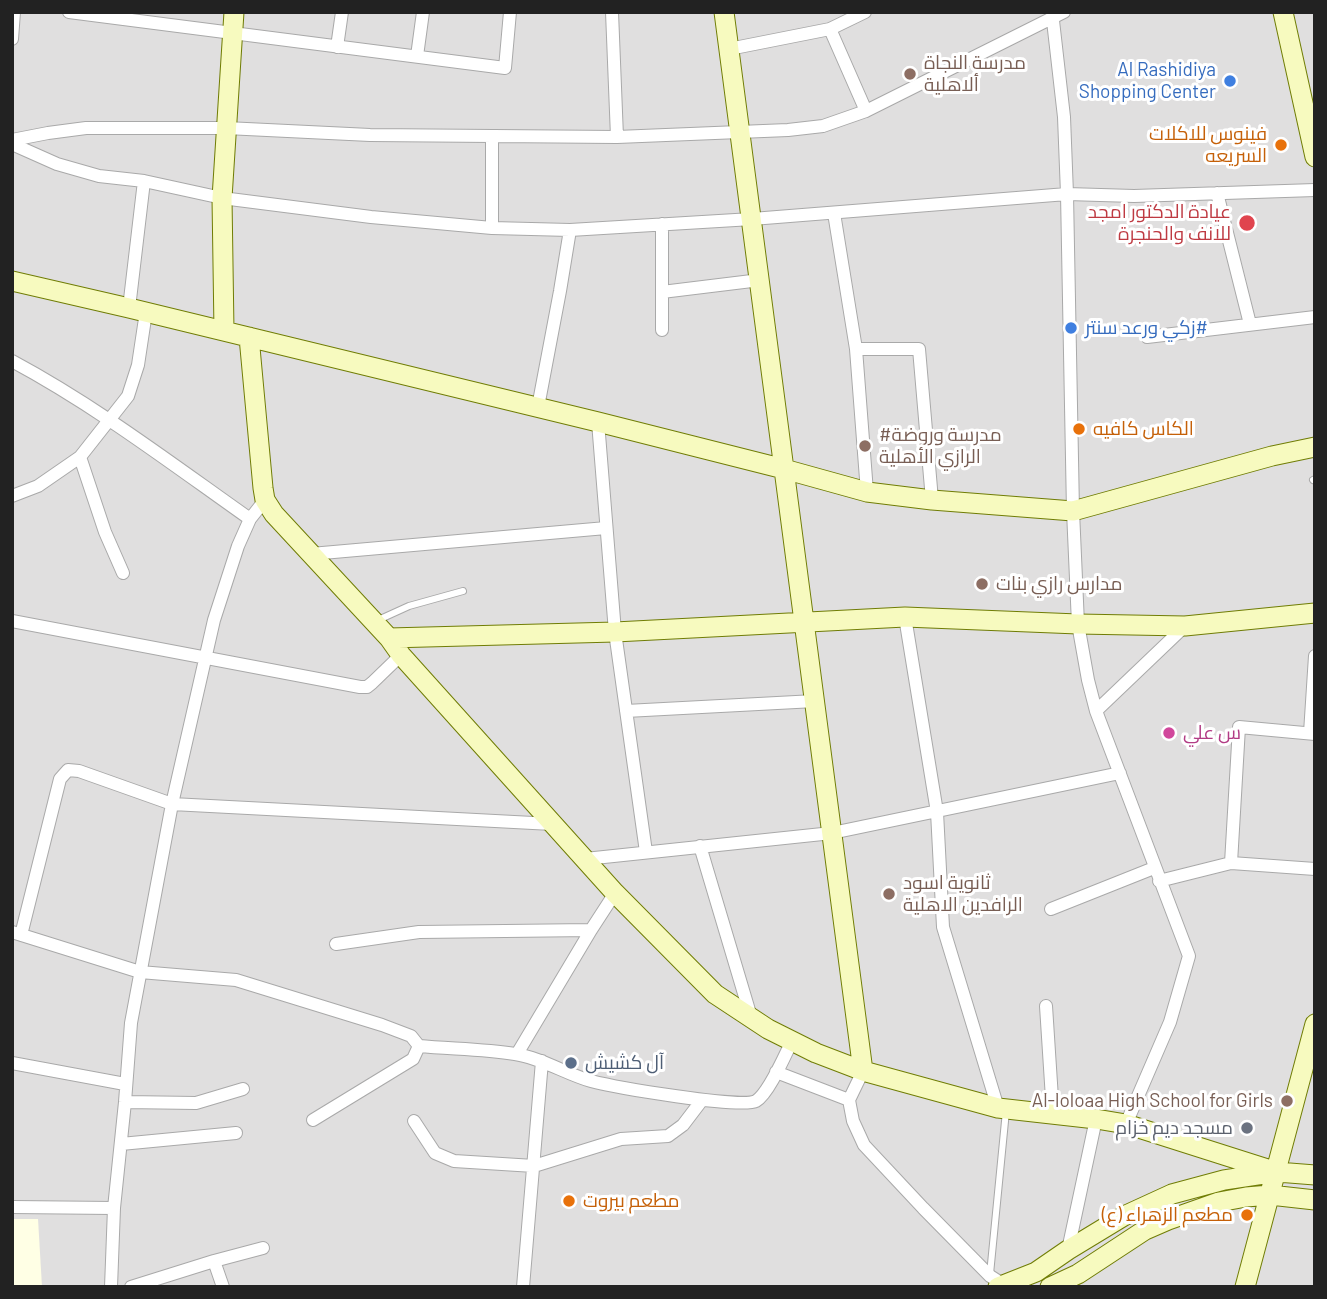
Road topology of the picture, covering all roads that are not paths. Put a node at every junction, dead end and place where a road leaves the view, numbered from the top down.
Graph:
1 (14, 12) edge
2 (69, 12) edge
3 (342, 12) edge
4 (423, 12) edge
5 (510, 12) edge
6 (612, 12) edge
7 (724, 12) edge
8 (865, 12) edge
9 (1283, 12) edge
10 (1056, 15) edge
11 (232, 22) edge
12 (830, 29) junction
13 (12, 39) edge
14 (337, 47) junction
15 (729, 49) junction
16 (417, 56) junction
17 (866, 111) junction
18 (226, 128) junction
19 (740, 133) junction
20 (492, 137) junction
21 (617, 138) junction
22 (12, 142) edge
23 (1315, 157) edge
24 (144, 181) junction
25 (1315, 190) edge
26 (1067, 194) junction
27 (1217, 194) junction
28 (222, 198) junction
29 (834, 213) junction
30 (752, 219) junction
31 (662, 224) junction
32 (492, 228) junction
33 (570, 230) junction
34 (760, 280) junction
35 (12, 281) edge
36 (662, 292) junction
37 (137, 310) junction
38 (1315, 317) edge
39 (1250, 324) junction
40 (662, 330) dead end
41 (224, 331) junction
42 (249, 337) junction
43 (1147, 337) dead end
44 (856, 349) junction
45 (12, 361) edge
46 (538, 407) junction
47 (109, 420) junction
48 (598, 422) junction
49 (1315, 447) edge
50 (80, 457) junction
51 (784, 469) junction
52 (867, 492) junction
53 (12, 496) edge
54 (265, 500) junction
55 (932, 500) junction
56 (1073, 511) junction
57 (250, 519) junction
58 (606, 528) junction
59 (311, 554) junction
60 (123, 573) dead end
61 (463, 591) dead end
62 (1315, 613) edge
63 (905, 617) junction
64 (12, 621) edge
65 (374, 622) junction
66 (804, 622) junction
67 (1078, 624) junction
68 (1185, 626) junction
69 (615, 632) junction
70 (389, 638) junction
71 (401, 655) junction
72 (1315, 656) edge
73 (206, 658) junction
74 (815, 701) junction
75 (626, 711) junction
76 (1096, 711) junction
77 (1312, 733) edge
78 (1120, 773) junction
79 (172, 804) junction
80 (937, 811) junction
81 (552, 824) junction
82 (832, 833) junction
83 (700, 846) junction
84 (646, 852) junction
85 (585, 859) junction
86 (1231, 863) junction
87 (1315, 869) edge
88 (1156, 874) junction
89 (615, 893) junction
90 (1051, 909) dead end
91 (591, 930) junction
92 (16, 933) edge
93 (336, 944) dead end
94 (140, 972) junction
95 (1046, 1006) dead end
96 (751, 1018) junction
97 (1315, 1024) edge
98 (792, 1041) junction
99 (419, 1046) junction
100 (517, 1054) junction
101 (542, 1061) junction
102 (1310, 1062) edge
103 (12, 1063) edge
104 (863, 1071) junction
105 (776, 1072) junction
106 (125, 1084) junction
107 (243, 1089) dead end
108 (702, 1100) junction
109 (849, 1100) junction
110 (125, 1102) junction
111 (1002, 1109) junction
112 (1053, 1114) junction
113 (1096, 1119) junction
114 (313, 1120) dead end
115 (414, 1121) dead end
116 (1126, 1124) junction
117 (236, 1133) dead end
118 (121, 1144) junction
119 (534, 1167) junction
120 (1277, 1172) junction
121 (1315, 1175) edge
122 (1270, 1195) junction
123 (1315, 1200) edge
124 (12, 1208) edge
125 (114, 1208) junction
126 (263, 1248) dead end
127 (1068, 1250) junction
128 (214, 1261) junction
129 (997, 1283) edge
130 (111, 1287) edge
131 (131, 1287) edge
132 (223, 1287) edge
133 (523, 1287) edge
134 (1050, 1287) edge
135 (1245, 1287) edge

1 - 13 street
2 - 11 street
3 - 14 street
4 - 16 street
5 - 16 street
6 - 21 street
7 - 15 street
8 - 12 street
9 - 23 street
10 - 17 street
10 - 26 street
11 - 14 street
11 - 18 street
12 - 15 street
12 - 17 street
14 - 16 street
15 - 19 street
17 - 19 street
18 - 20 street
18 - 22 street
18 - 28 street
19 - 21 street
19 - 30 street
20 - 21 street
20 - 32 street
22 - 24 street
24 - 28 street
24 - 37 street
25 - 27 street
26 - 27 street
26 - 29 street
26 - 56 street
27 - 39 street
28 - 32 street
28 - 41 street
29 - 30 street
29 - 44 street
30 - 31 street
30 - 34 street
31 - 33 street
31 - 36 street
32 - 33 street
33 - 46 street
34 - 36 street
34 - 51 street
35 - 37 street
36 - 40 street
37 - 41 street
37 - 47 street
38 - 39 street
39 - 43 street
41 - 42 street
42 - 46 street
42 - 54 street
44 - 52 street
44 - 55 street
45 - 47 street
46 - 48 street
47 - 50 street
47 - 57 street
48 - 51 street
48 - 58 street
49 - 56 street
50 - 53 street
50 - 60 street
51 - 52 street
51 - 66 street
52 - 55 street
54 - 57 street
54 - 59 street
55 - 56 street
56 - 67 street
57 - 73 street
58 - 59 street
58 - 69 street
59 - 65 street
61 - 65 lane
62 - 68 street
63 - 66 street
63 - 67 street
63 - 80 street
64 - 73 street
65 - 70 street
66 - 69 street
66 - 74 street
67 - 68 street
67 - 76 street
68 - 76 street
69 - 70 street
69 - 75 street
70 - 71 street
71 - 73 street
71 - 81 street
72 - 77 street
73 - 79 street
74 - 75 street
74 - 82 street
75 - 84 street
76 - 78 street
77 - 86 street
78 - 80 street
78 - 88 street
79 - 81 street
79 - 92 street
79 - 94 street
80 - 82 street
80 - 111 street
81 - 85 street
82 - 83 street
82 - 104 street
83 - 84 street
83 - 96 street
84 - 85 street
85 - 89 street
86 - 87 street
86 - 88 street
88 - 90 street
88 - 116 street
89 - 91 street
89 - 96 street
91 - 93 street
91 - 100 street
92 - 94 street
94 - 99 street
94 - 106 street
95 - 112 street
96 - 98 street
97 - 102 street
98 - 104 street
98 - 105 street
99 - 100 street
99 - 114 street
100 - 101 street
101 - 108 street
101 - 119 street
102 - 120 street
103 - 106 street
104 - 109 street
104 - 111 street
105 - 108 street
105 - 109 street
106 - 110 street
107 - 110 street
108 - 119 street
109 - 129 street
110 - 118 street
111 - 112 street
111 - 129 lane
112 - 113 street
113 - 116 street
113 - 127 street
115 - 119 street
116 - 120 street
117 - 118 street
118 - 125 street
119 - 133 street
120 - 121 street
120 - 122 street
120 - 127 street
122 - 123 street
122 - 134 street
122 - 135 street
124 - 125 street
125 - 130 street
126 - 128 street
127 - 129 street
128 - 131 street
128 - 132 street

